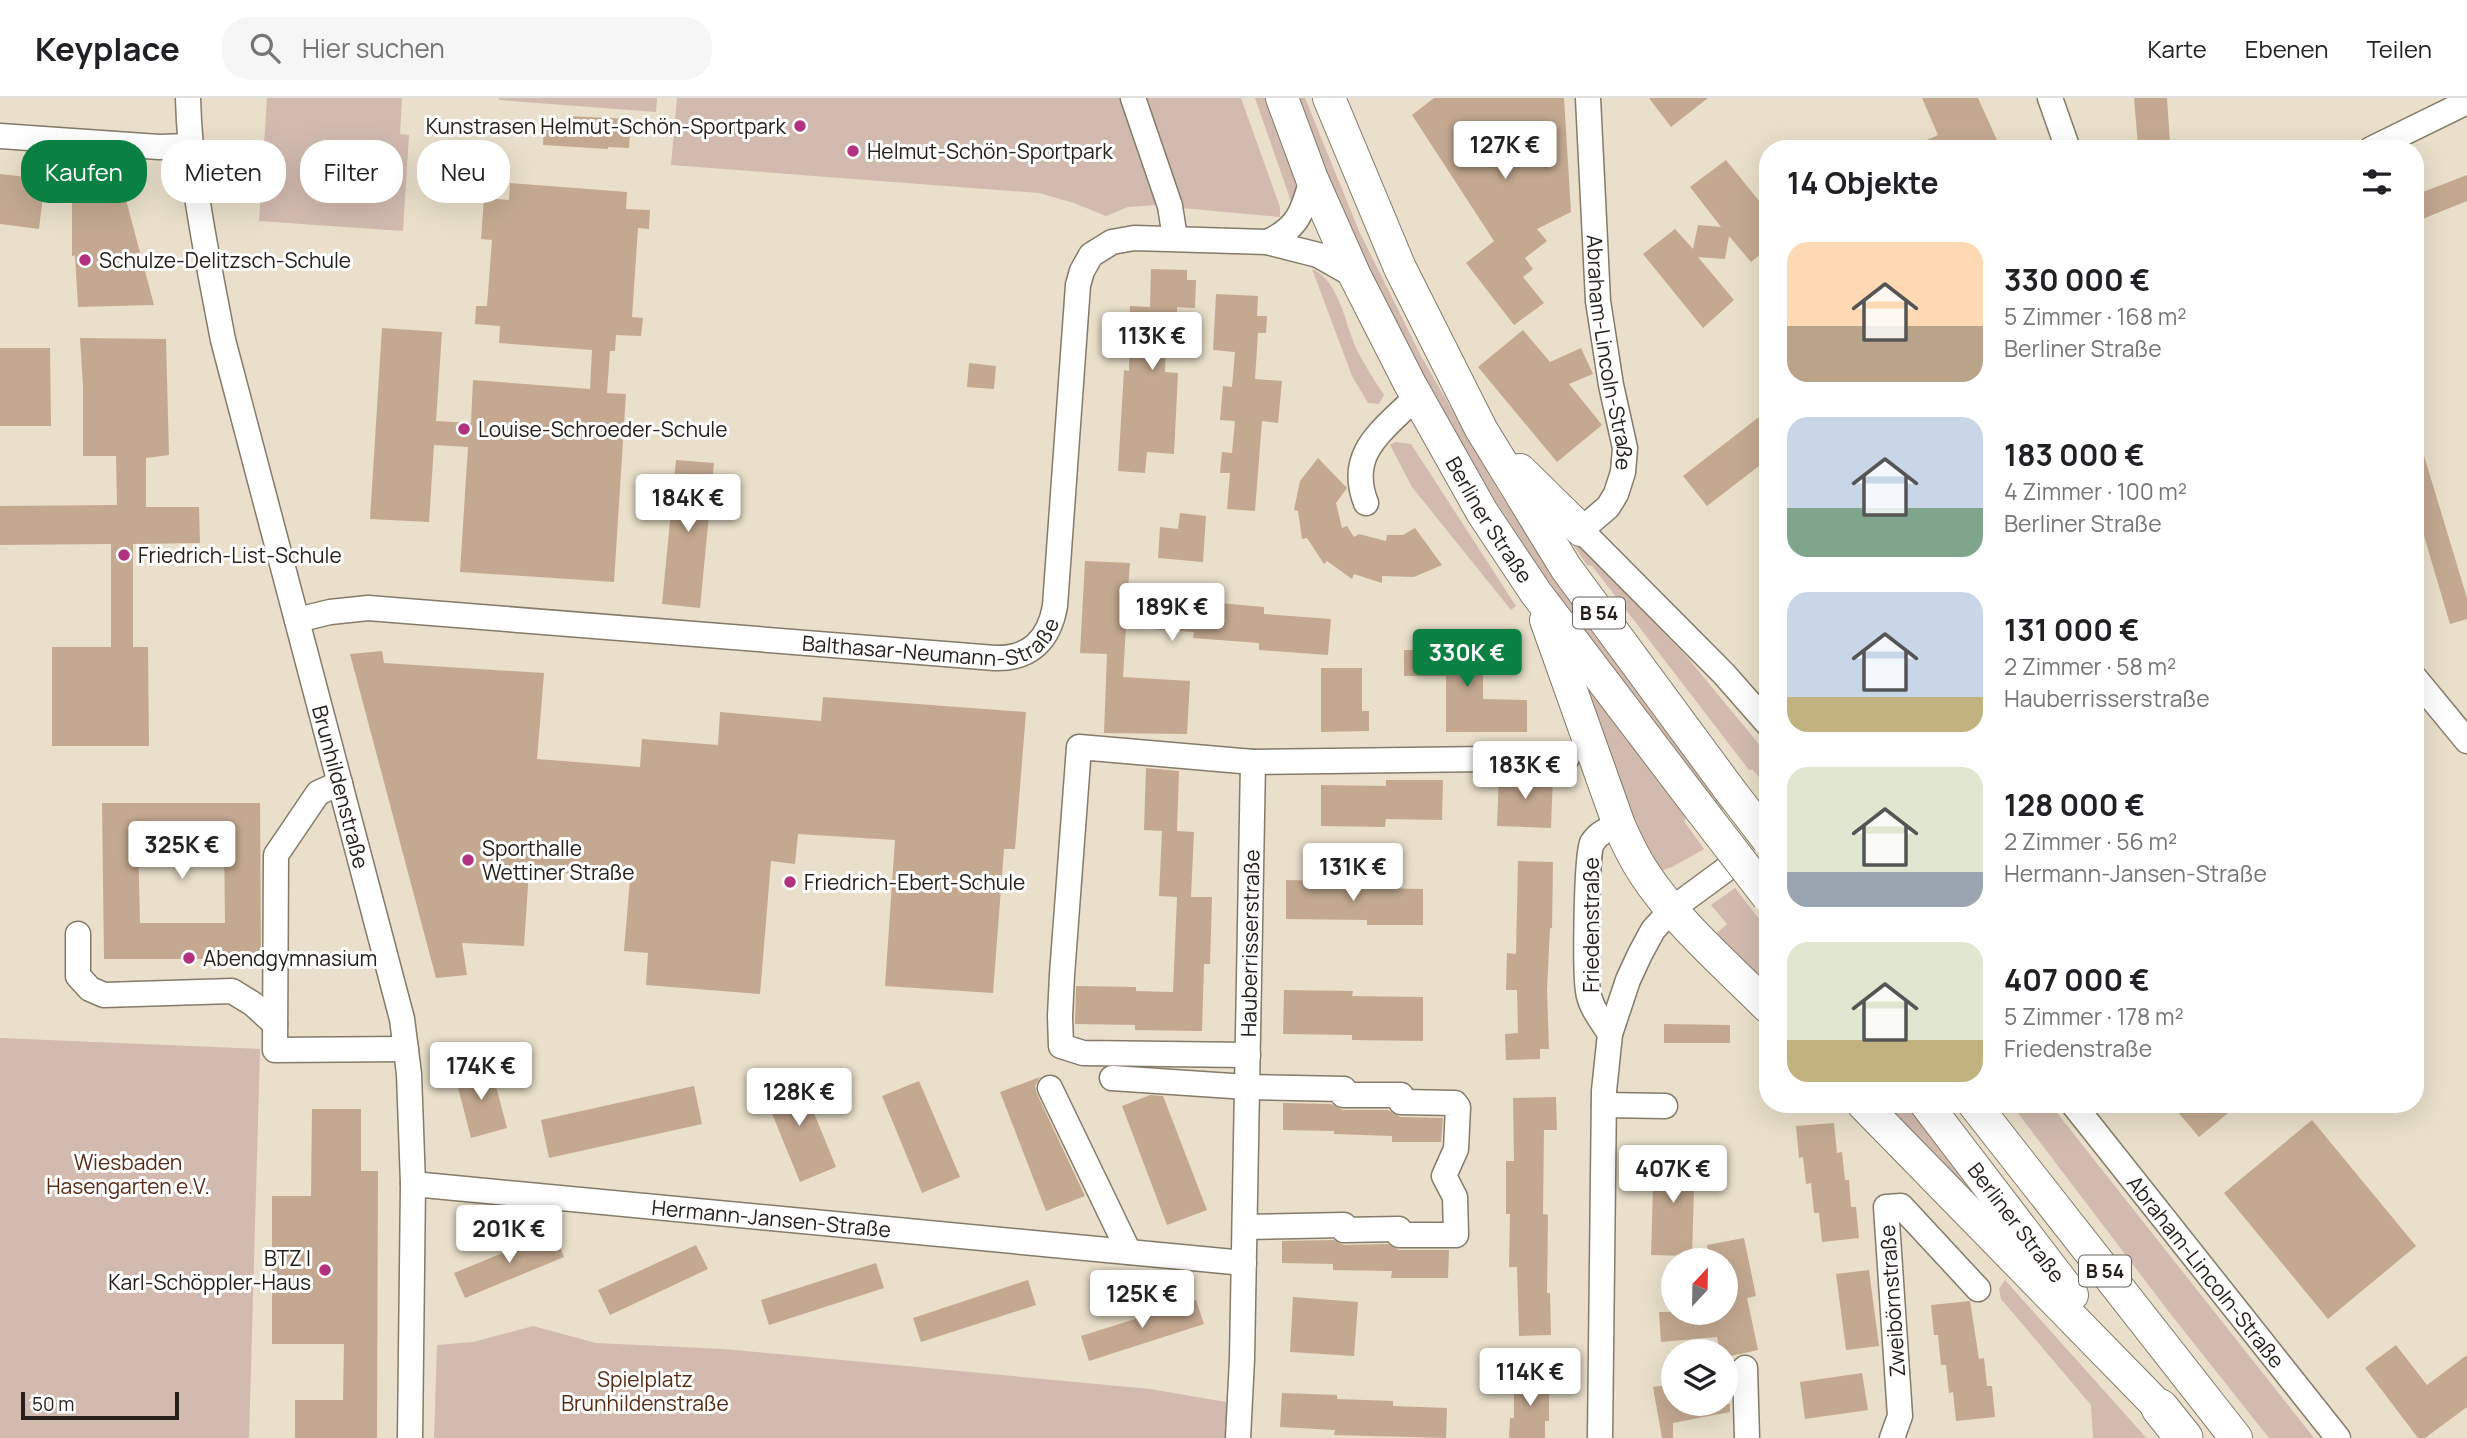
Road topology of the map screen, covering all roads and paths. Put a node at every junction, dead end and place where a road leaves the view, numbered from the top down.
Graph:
1 (188, 98) edge
2 (1133, 98) edge
3 (1282, 98) edge
4 (1329, 98) edge
5 (1588, 98) edge
6 (2050, 98) edge
7 (2467, 102) edge
8 (0, 136) edge
9 (189, 140) edge
10 (2065, 140) edge
11 (2389, 140) edge
12 (161, 147) edge
13 (1312, 179) junction
14 (198, 203) edge
15 (1175, 238) junction
16 (1267, 242) junction
17 (1355, 276) junction
18 (1417, 396) junction
19 (1481, 429) junction
20 (1366, 503) dead end
21 (1581, 530) junction
22 (1536, 593) junction
23 (297, 620) junction
24 (2424, 689) edge
25 (1759, 714) edge
26 (2467, 741) edge
27 (1567, 758) dead end
28 (1253, 762) junction
29 (340, 783) junction
30 (1619, 825) junction
31 (1759, 827) edge
32 (1725, 870) dead end
33 (1759, 885) edge
34 (1672, 909) junction
35 (79, 934) dead end
36 (1759, 998) edge
37 (275, 1024) junction
38 (1610, 1034) junction
39 (406, 1049) junction
40 (1248, 1055) junction
41 (1111, 1078) dead end
42 (1247, 1087) junction
43 (1050, 1088) dead end
44 (1604, 1105) junction
45 (1665, 1106) dead end
46 (1872, 1113) edge
47 (1933, 1113) edge
48 (1981, 1113) edge
49 (2081, 1113) edge
50 (413, 1184) junction
51 (1245, 1227) junction
52 (1129, 1252) junction
53 (1244, 1263) junction
54 (1978, 1289) dead end
55 (1745, 1368) dead end
56 (2160, 1408) junction
57 (410, 1438) edge
58 (1238, 1438) edge
59 (1600, 1438) edge
60 (1747, 1438) edge
61 (1892, 1438) edge
62 (2184, 1438) edge
63 (2236, 1438) edge
64 (2338, 1438) edge

1 - 9 street, Brunhildenstraße
2 - 15 street
3 - 13 main road, Berliner Straße / B 54
4 - 19 main road, Berliner Straße / B 54
5 - 21 street, Abraham-Lincoln-Straße
6 - 10 street
7 - 11 street
8 - 12 street
13 - 16 street
13 - 17 main road, Berliner Straße / B 54
14 - 23 street, Brunhildenstraße
15 - 16 street, Balthasar-Neumann-Straße
15 - 23 street, Balthasar-Neumann-Straße
16 - 17 street, Balthasar-Neumann-Straße
17 - 18 main road, Berliner Straße / B 54
18 - 20 street
18 - 22 main road, Berliner Straße / B 54
19 - 21 main road
19 - 31 main road, Berliner Straße / B 54, bridge
21 - 25 street
22 - 30 main road
22 - 33 main road, Berliner Straße / B 54, bridge
23 - 29 street, Brunhildenstraße
24 - 26 street
27 - 28 street
28 - 40 street, Hauberrisserstraße
28 - 40 street
29 - 37 street
29 - 39 street, Brunhildenstraße
30 - 34 main road
30 - 38 street, Friedenstraße
32 - 34 street, Friedenstraße
34 - 36 main road
34 - 38 street, Friedenstraße
35 - 37 street
37 - 39 street
38 - 44 street, Friedenstraße
39 - 50 street, Brunhildenstraße
40 - 42 street, Hauberrisserstraße
41 - 42 street
42 - 51 street, Hauberrisserstraße
42 - 51 street
43 - 52 street
44 - 45 street
44 - 59 street, Friedenstraße
46 - 56 main road
47 - 56 main road, Berliner Straße / B 54
48 - 63 main road, Berliner Straße / B 54
49 - 64 street, Abraham-Lincoln-Straße
50 - 52 street, Hermann-Jansen-Straße
50 - 57 street, Brunhildenstraße
51 - 53 street, Hauberrisserstraße
52 - 53 street, Hermann-Jansen-Straße
53 - 58 street, Hauberrisserstraße
54 - 61 street, Zweibörnstraße
55 - 60 street
56 - 62 highway, Berliner Straße / B 54

